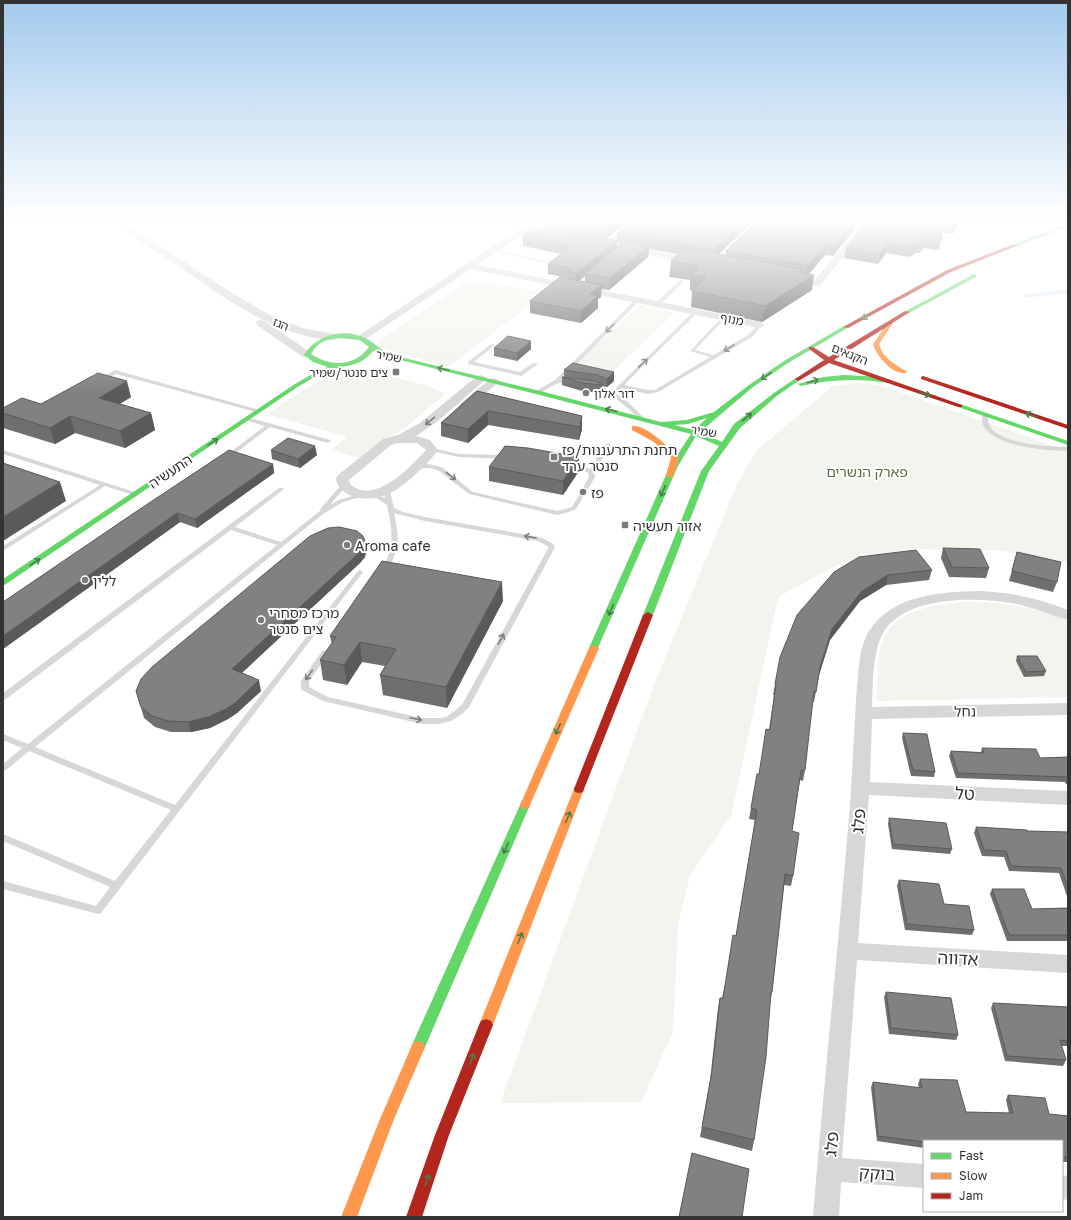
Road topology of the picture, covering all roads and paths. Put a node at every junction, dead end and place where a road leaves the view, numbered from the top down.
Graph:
1 (205, 279) edge
2 (449, 279) edge
3 (540, 279) edge
4 (793, 279) edge
5 (820, 279) edge
6 (934, 279) edge
7 (969, 279) edge
8 (682, 281) edge
9 (232, 297) junction
10 (638, 300) junction
11 (658, 304) junction
12 (696, 312) junction
13 (724, 318) junction
14 (890, 323) junction
15 (760, 325) joint
16 (335, 337) junction
17 (360, 338) junction
18 (493, 345) dead end
19 (374, 347) junction
20 (811, 348) junction
21 (842, 352) junction
22 (856, 356) dead end
23 (714, 357) junction
24 (308, 359) junction
25 (828, 360) junction
26 (877, 363) dead end
27 (369, 364) dead end
28 (535, 364) dead end
29 (344, 365) junction
30 (503, 370) junction
31 (300, 372) dead end
32 (904, 372) junction
33 (481, 378) junction
34 (557, 381) junction
35 (888, 381) junction
36 (95, 383) edge
37 (576, 383) edge
38 (589, 385) edge
39 (465, 386) junction
40 (620, 386) junction
41 (489, 388) junction
42 (538, 392) junction
43 (612, 392) junction
44 (776, 394) junction
45 (248, 408) junction
46 (720, 410) junction
47 (258, 411) junction
48 (984, 415) junction
49 (641, 418) junction
50 (247, 419) junction
51 (662, 424) junction
52 (269, 425) junction
53 (1068, 427) edge
54 (695, 433) junction
55 (666, 436) dead end
56 (398, 439) junction
57 (685, 440) junction
58 (328, 441) dead end
59 (1068, 443) edge
60 (608, 445) dead end
61 (429, 446) junction
62 (724, 446) junction
63 (1068, 449) edge
64 (235, 451) edge
65 (3, 452) edge
66 (510, 456) edge
67 (564, 465) edge
68 (415, 467) junction
69 (591, 472) junction
70 (670, 475) junction
71 (105, 484) junction
72 (344, 485) junction
73 (281, 489) dead end
74 (125, 490) junction
75 (136, 494) junction
76 (364, 495) junction
77 (389, 501) junction
78 (321, 513) junction
79 (67, 528) dead end
80 (229, 528) junction
81 (282, 544) junction
82 (3, 549) edge
83 (360, 572) dead end
84 (381, 574) edge
85 (3, 583) edge
86 (1068, 615) edge
87 (332, 644) edge
88 (3, 696) edge
89 (1068, 709) edge
90 (863, 713) junction
91 (3, 737) edge
92 (28, 748) junction
93 (3, 768) edge
94 (861, 788) junction
95 (1068, 798) edge
96 (176, 808) junction
97 (3, 837) edge
98 (3, 885) edge
99 (116, 886) junction
100 (847, 951) junction
101 (1068, 964) edge
102 (829, 1169) junction
103 (923, 1176) edge
104 (349, 1217) edge
105 (414, 1217) edge
106 (826, 1217) edge

1 - 9 street, הגז
2 - 17 street
3 - 10 street, מנוף
4 - 5 street
6 -> 20 main road
7 - 14 main road
8 - 11 lane
9 - 16 street, הגז
9 - 24 street, הגז
10 - 11 street, מנוף
10 -> 34 lane
11 - 12 street, מנוף
12 - 13 street, מנוף
40 -> 12 lane
13 - 15 street, מנוף
13 - 23 lane
14 - 21 main road
14 - 32 main road
15 -> 23 lane
16 - 17 main road
16 - 24 main road
17 - 19 main road, שמיר
18 - 30 lane
19 - 29 main road
33 -> 19 main road, שמיר
20 - 21 main road, הקנאים
20 - 25 main road, הקנאים
20 -> 46 main road
21 - 22 main road, הקנאים
21 - 25 main road
23 - 40 lane
24 - 29 main road
25 - 35 main road, הקנאים
25 - 44 main road
26 - 32 main road, הקנאים
27 - 29 main road, שמיר
28 - 30 lane
29 - 47 main road, התעשיה
30 - 41 lane
31 - 45 main road, התעשיה
53 -> 32 main road, הקנאים
33 - 39 street
33 - 41 main road, שמיר
34 - 37 lane
34 - 42 lane
44 -> 35 main road
35 -> 48 main road, הקנאים
36 - 45 lane
38 - 43 lane
39 - 41 main road, שמיר
39 -> 56 street
40 - 43 lane
41 - 42 main road, שמיר
41 - 61 street
49 -> 42 main road, שמיר
43 - 49 lane
62 -> 44 main road
45 - 47 lane
45 - 74 main road, התעשיה
46 - 51 main road
46 - 54 main road
47 - 50 main road, התעשיה
48 - 59 main road, הקנאים
48 - 63 lane
49 - 51 main road, שמיר
50 - 52 lane
75 -> 50 main road, התעשיה
51 - 54 main road, שמיר
52 - 58 lane
52 - 64 lane
54 - 57 main road
54 - 62 main road, שמיר
55 - 70 main road
56 - 61 street
56 - 72 street
57 - 62 main road, שמיר
57 - 70 main road
60 - 69 lane
61 - 66 lane
61 - 68 street
105 -> 62 main road
65 - 71 lane
67 - 69 lane
68 -> 69 lane
68 - 77 street
70 -> 104 main road
71 - 74 lane
71 - 82 lane
72 - 76 street
72 - 78 lane
73 - 80 lane
74 - 75 lane
74 - 79 main road, התעשיה
85 -> 75 main road, התעשיה
76 - 77 street
76 - 78 lane
77 - 84 lane
87 -> 77 lane
78 - 81 lane
80 - 81 lane
80 - 88 lane
81 - 92 lane
83 - 96 lane
86 - 90 street, פלג
89 - 90 street, נחל
90 - 94 street, פלג
91 - 92 lane
92 - 93 lane
92 - 96 lane
94 - 95 street, טל
94 - 100 street, פלג
96 - 99 lane
97 - 99 lane
98 - 99 lane
100 - 101 street, אדווה
100 - 102 street, פלג
102 - 103 street, בוקק
102 - 106 street, פלג

